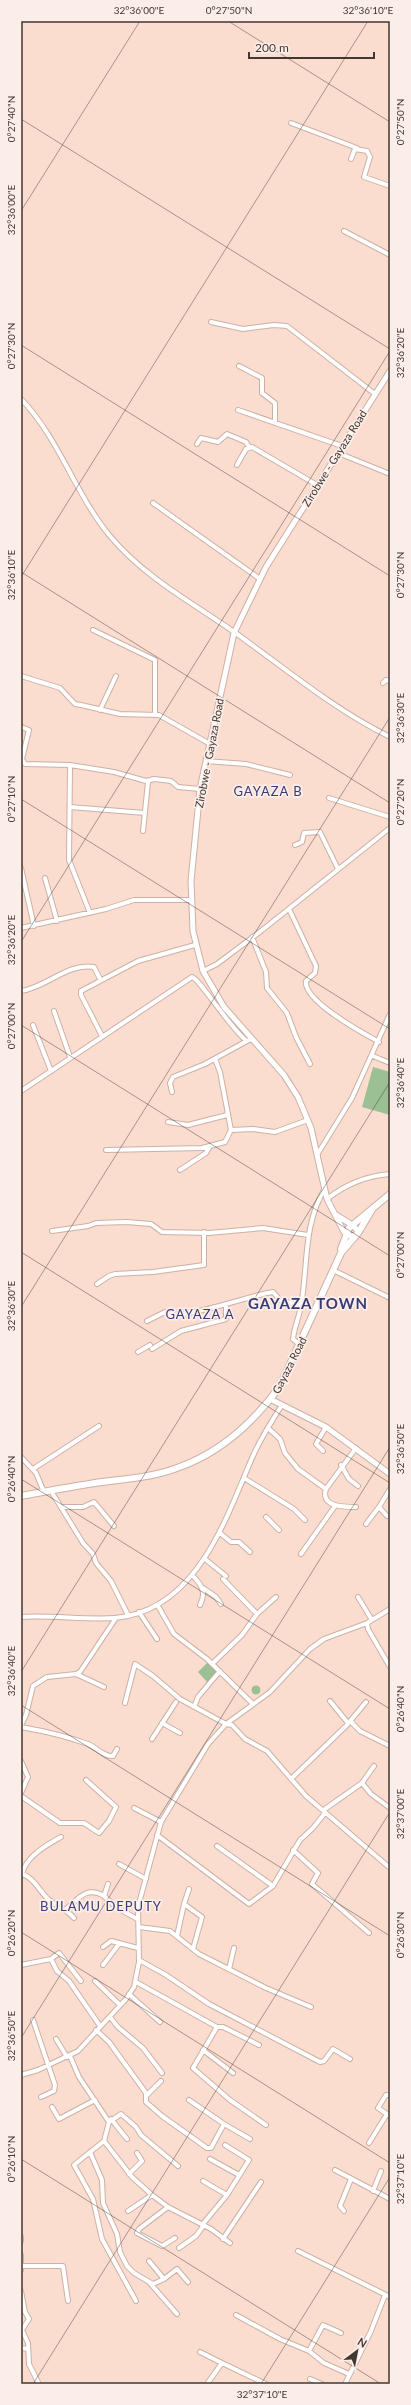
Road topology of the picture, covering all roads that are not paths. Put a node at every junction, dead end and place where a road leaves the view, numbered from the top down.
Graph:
1 (291, 123) dead end
2 (357, 148) junction
3 (351, 158) dead end
4 (390, 186) edge
5 (344, 231) dead end
6 (390, 255) edge
7 (211, 322) dead end
8 (239, 366) dead end
9 (390, 371) edge
10 (374, 394) junction
11 (21, 399) edge
12 (238, 410) dead end
13 (275, 423) junction
14 (197, 444) dead end
15 (342, 446) junction
16 (249, 447) junction
17 (338, 453) junction
18 (236, 465) dead end
19 (390, 474) edge
20 (317, 485) junction
21 (153, 503) dead end
22 (260, 579) junction
23 (93, 630) dead end
24 (234, 632) junction
25 (21, 676) edge
26 (116, 676) dead end
27 (390, 681) edge
28 (383, 683) dead end
29 (100, 710) junction
30 (155, 714) junction
31 (21, 727) edge
32 (390, 737) edge
33 (210, 744) junction
34 (206, 761) junction
35 (70, 764) junction
36 (290, 775) dead end
37 (148, 782) junction
38 (200, 790) junction
39 (329, 798) dead end
40 (70, 807) junction
41 (145, 813) junction
42 (390, 817) edge
43 (390, 828) edge
44 (143, 831) dead end
45 (295, 845) dead end
46 (21, 868) edge
47 (338, 870) junction
48 (45, 878) dead end
49 (191, 900) junction
50 (289, 909) junction
51 (90, 913) junction
52 (57, 921) junction
53 (34, 926) junction
54 (21, 928) edge
55 (252, 938) junction
56 (195, 945) junction
57 (203, 971) junction
58 (100, 979) junction
59 (21, 991) edge
60 (54, 1011) dead end
61 (390, 1014) edge
62 (33, 1025) dead end
63 (102, 1036) junction
64 (249, 1040) junction
65 (379, 1042) junction
66 (373, 1056) junction
67 (70, 1058) junction
68 (215, 1059) junction
69 (390, 1063) edge
70 (310, 1064) dead end
71 (51, 1070) junction
72 (21, 1091) edge
73 (172, 1092) dead end
74 (227, 1115) junction
75 (308, 1120) junction
76 (168, 1122) dead end
77 (231, 1130) junction
78 (210, 1146) junction
79 (106, 1150) dead end
80 (317, 1155) junction
81 (180, 1170) dead end
82 (390, 1174) edge
83 (324, 1190) junction
84 (390, 1196) edge
85 (327, 1199) junction
86 (373, 1208) junction
87 (332, 1211) junction
88 (352, 1225) junction
89 (52, 1231) dead end
90 (204, 1232) junction
91 (346, 1234) junction
92 (357, 1234) junction
93 (308, 1235) junction
94 (341, 1253) junction
95 (333, 1270) junction
96 (97, 1284) dead end
97 (390, 1298) edge
98 (226, 1306) junction
99 (301, 1306) junction
100 (147, 1321) dead end
101 (300, 1345) junction
102 (138, 1352) dead end
103 (273, 1399) junction
104 (282, 1405) junction
105 (99, 1426) dead end
106 (326, 1427) junction
107 (268, 1428) junction
108 (356, 1448) junction
109 (323, 1450) dead end
110 (21, 1457) edge
111 (341, 1465) junction
112 (33, 1469) junction
113 (390, 1474) edge
114 (244, 1478) junction
115 (358, 1486) dead end
116 (326, 1488) junction
117 (390, 1489) edge
118 (51, 1491) junction
119 (44, 1492) junction
120 (21, 1496) edge
121 (335, 1506) junction
122 (61, 1507) junction
123 (356, 1507) dead end
124 (378, 1507) junction
125 (387, 1516) dead end
126 (266, 1517) dead end
127 (305, 1520) dead end
128 (366, 1524) dead end
129 (114, 1526) dead end
130 (279, 1530) dead end
131 (220, 1533) junction
132 (250, 1552) dead end
133 (302, 1554) dead end
134 (205, 1558) junction
135 (192, 1574) junction
136 (203, 1588) junction
137 (358, 1597) dead end
138 (276, 1598) dead end
139 (221, 1604) dead end
140 (200, 1605) dead end
141 (158, 1606) junction
142 (390, 1609) edge
143 (140, 1612) junction
144 (257, 1614) junction
145 (128, 1615) junction
146 (21, 1617) edge
147 (116, 1618) junction
148 (372, 1620) junction
149 (367, 1623) junction
150 (157, 1639) dead end
151 (212, 1664) junction
152 (390, 1667) edge
153 (220, 1671) junction
154 (76, 1674) junction
155 (104, 1686) dead end
156 (176, 1702) dead end
157 (330, 1702) dead end
158 (366, 1702) dead end
159 (125, 1703) dead end
160 (253, 1704) junction
161 (194, 1707) junction
162 (349, 1722) junction
163 (162, 1723) junction
164 (226, 1724) junction
165 (21, 1726) edge
166 (180, 1733) dead end
167 (152, 1739) dead end
168 (390, 1746) edge
169 (117, 1749) dead end
170 (21, 1761) edge
171 (374, 1766) dead end
172 (291, 1779) junction
173 (86, 1780) dead end
174 (362, 1783) junction
175 (21, 1794) edge
176 (134, 1808) dead end
177 (390, 1808) edge
178 (325, 1811) junction
179 (161, 1822) junction
180 (158, 1835) junction
181 (61, 1837) dead end
182 (217, 1846) dead end
183 (293, 1850) junction
184 (119, 1864) dead end
185 (390, 1868) edge
186 (22, 1874) edge
187 (146, 1879) junction
188 (108, 1884) dead end
189 (273, 1886) junction
190 (189, 1889) dead end
191 (104, 1896) junction
192 (184, 1904) junction
193 (66, 1909) junction
194 (74, 1918) dead end
195 (137, 1919) junction
196 (139, 1927) junction
197 (369, 1933) dead end
198 (177, 1936) junction
199 (119, 1944) junction
200 (104, 1947) dead end
201 (138, 1948) junction
202 (234, 1948) dead end
203 (193, 1949) junction
204 (51, 1959) junction
205 (139, 1960) junction
206 (21, 1965) edge
207 (103, 1965) dead end
208 (228, 1969) junction
209 (81, 1981) dead end
210 (95, 1981) dead end
211 (136, 1982) junction
212 (129, 1994) junction
213 (120, 2005) junction
214 (311, 2007) dead end
215 (110, 2016) junction
216 (33, 2020) dead end
217 (160, 2022) dead end
218 (100, 2026) junction
219 (217, 2027) junction
220 (96, 2030) junction
221 (56, 2039) dead end
222 (259, 2046) dead end
223 (203, 2050) junction
224 (68, 2057) junction
225 (350, 2059) dead end
226 (49, 2066) junction
227 (162, 2072) dead end
228 (233, 2073) dead end
229 (21, 2074) edge
230 (161, 2082) dead end
231 (147, 2095) junction
232 (390, 2095) edge
233 (41, 2097) dead end
234 (95, 2100) junction
235 (189, 2100) dead end
236 (52, 2107) dead end
237 (388, 2115) edge
238 (110, 2120) junction
239 (224, 2124) junction
240 (266, 2125) dead end
241 (127, 2139) dead end
242 (250, 2139) dead end
243 (104, 2141) junction
244 (369, 2143) dead end
245 (225, 2145) dead end
246 (90, 2152) junction
247 (137, 2153) dead end
248 (210, 2159) dead end
249 (178, 2166) dead end
250 (335, 2170) dead end
251 (381, 2171) dead end
252 (129, 2174) junction
253 (239, 2175) junction
254 (351, 2179) junction
255 (204, 2181) dead end
256 (261, 2182) dead end
257 (373, 2191) junction
258 (152, 2195) junction
259 (227, 2195) junction
260 (390, 2199) edge
261 (168, 2207) junction
262 (128, 2210) dead end
263 (344, 2211) dead end
264 (203, 2225) junction
265 (21, 2236) edge
266 (175, 2238) dead end
267 (223, 2239) junction
268 (21, 2241) edge
269 (230, 2243) dead end
270 (179, 2248) dead end
271 (298, 2251) dead end
272 (21, 2255) edge
273 (149, 2261) dead end
274 (21, 2266) edge
275 (21, 2270) edge
276 (164, 2279) junction
277 (149, 2282) junction
278 (188, 2282) dead end
279 (21, 2291) edge
280 (385, 2294) junction
281 (390, 2297) edge
282 (68, 2301) dead end
283 (136, 2301) dead end
284 (177, 2314) dead end
285 (236, 2315) dead end
286 (341, 2333) dead end
287 (21, 2348) edge
288 (28, 2349) junction
289 (309, 2351) junction
290 (200, 2352) dead end
291 (222, 2363) junction
292 (349, 2374) junction
293 (254, 2379) junction
294 (310, 2379) dead end
295 (40, 2384) edge
296 (207, 2384) edge
297 (252, 2384) edge
298 (266, 2384) edge
299 (322, 2384) edge
300 (345, 2384) edge

1 - 2 street
2 - 3 street
2 - 4 street
5 - 6 street
7 - 10 street
8 - 13 street
9 - 10 street, Zirobwe - Gayaza Road
10 - 15 street, Zirobwe - Gayaza Road
11 - 24 street
12 - 13 street
13 - 15 street
14 - 16 street
15 - 17 street, Zirobwe - Gayaza Road
16 - 18 street
16 - 20 street
17 - 19 street
17 - 20 street, Zirobwe - Gayaza Road
20 - 22 street, Zirobwe - Gayaza Road
21 - 22 street
22 - 24 street, Zirobwe - Gayaza Road
23 - 30 street
24 - 32 street
24 - 33 street, Zirobwe - Gayaza Road
25 - 29 street
26 - 29 street
27 - 28 street
29 - 30 street
30 - 33 street
31 - 35 street
33 - 34 street, Zirobwe - Gayaza Road
34 - 36 street
34 - 38 street, Zirobwe - Gayaza Road
35 - 37 street
35 - 40 street
37 - 38 street
37 - 41 street
38 - 49 street, Zirobwe - Gayaza Road
39 - 42 street
40 - 41 street
40 - 51 street
41 - 44 street
43 - 47 street
45 - 47 street
46 - 53 street
47 - 50 street
48 - 52 street
49 - 51 street
49 - 56 street, Zirobwe - Gayaza Road
50 - 55 street
50 - 65 street
51 - 52 street
52 - 53 street
53 - 54 street
55 - 57 street
55 - 70 street
56 - 57 street, Zirobwe - Gayaza Road
56 - 58 street
57 - 64 street, Zirobwe - Gayaza Road
58 - 59 street
58 - 63 street
60 - 67 street
61 - 65 street
62 - 71 street
63 - 64 street
63 - 67 street
64 - 68 street
64 - 75 street, Zirobwe - Gayaza Road
65 - 66 street
66 - 69 street
66 - 80 street
67 - 71 street
68 - 73 street
68 - 74 street
71 - 72 street
74 - 76 street
74 - 77 street
75 - 77 street
75 - 80 street, Zirobwe - Gayaza Road
77 - 78 street
78 - 79 street
78 - 81 street
80 - 83 street, Zirobwe - Gayaza Road
82 - 85 street
83 - 85 street, Zirobwe - Gayaza Road
83 - 93 street
84 - 86 main road, Gayaza Road
85 - 87 street, Zirobwe - Gayaza Road
86 - 88 main road, Gayaza Road
86 - 92 main road, Gayaza Road
87 - 88 street
87 - 91 street, Zirobwe - Gayaza Road
88 - 91 main road, Gayaza Road
88 - 92 street
89 - 90 street
90 - 93 street
90 - 96 street
91 - 92 street
91 - 94 main road, Gayaza Road
92 - 94 main road, Gayaza Road
93 - 99 street
94 - 95 main road, Gayaza Road
95 - 97 street
95 - 101 main road, Gayaza Road
98 - 99 street
98 - 100 street
98 - 102 street
99 - 101 street
101 - 103 main road, Gayaza Road
103 - 104 street
103 - 118 main road, Gayaza Road
104 - 106 street
104 - 107 street
105 - 112 street
106 - 108 street
106 - 109 street
107 - 114 street
107 - 116 street
108 - 111 street
108 - 113 street
110 - 112 street
111 - 115 street
111 - 116 street
112 - 119 street
114 - 127 street
114 - 131 street
116 - 121 street
117 - 124 street
118 - 119 main road, Gayaza Road
118 - 122 street
119 - 120 main road, Gayaza Road
121 - 123 street
121 - 133 street
122 - 129 street
122 - 145 street
124 - 125 street
124 - 128 street
126 - 130 street
131 - 132 street
131 - 134 street
134 - 135 street
134 - 144 street
135 - 136 street
135 - 141 street
136 - 139 street
136 - 140 street
137 - 148 street
138 - 144 street
141 - 143 street
141 - 151 street
142 - 148 street
143 - 145 street
143 - 150 street
144 - 151 street
145 - 147 street
146 - 147 street
147 - 154 street
148 - 149 street
149 - 152 street
149 - 160 street
151 - 153 street
153 - 160 street
153 - 161 street
154 - 155 street
154 - 165 street
156 - 163 street
157 - 162 street
158 - 162 street
159 - 161 street
160 - 164 street
161 - 164 street
162 - 168 street
162 - 172 street
163 - 166 street
163 - 167 street
164 - 172 street
164 - 179 street
165 - 169 street
170 - 175 street
171 - 174 street
172 - 178 street
173 - 175 street
174 - 177 street
174 - 178 street
176 - 179 street
178 - 183 street
178 - 185 street
179 - 180 street
180 - 187 street
180 - 189 street
181 - 186 street
182 - 189 street
183 - 189 street
183 - 197 street
184 - 187 street
186 - 193 street
187 - 195 street
188 - 191 street
190 - 192 street
191 - 193 street
191 - 195 street
192 - 198 street
192 - 203 street
193 - 194 street
195 - 196 street
196 - 198 street
196 - 201 street
198 - 203 street
199 - 200 street
199 - 201 street
199 - 207 street
201 - 205 street
202 - 208 street
203 - 208 street
204 - 206 street
204 - 209 street
204 - 218 street
205 - 211 street
205 - 225 street
208 - 214 street
210 - 213 street
211 - 212 street
211 - 219 street
212 - 213 street
212 - 217 street
213 - 215 street
215 - 218 street
215 - 227 street
216 - 226 street
218 - 220 street
219 - 222 street
219 - 223 street
220 - 224 street
220 - 231 street
221 - 224 street
223 - 228 street
223 - 240 street
224 - 226 street
224 - 234 street
226 - 229 street
226 - 233 street
230 - 231 street
231 - 239 street
232 - 237 street
234 - 236 street
234 - 238 street
235 - 239 street
237 - 244 street
238 - 241 street
238 - 243 street
238 - 249 street
239 - 242 street
243 - 246 street
243 - 252 street
245 - 253 street
246 - 277 street
246 - 283 street
247 - 252 street
248 - 253 street
250 - 254 street
251 - 257 street
252 - 258 street
253 - 259 street
254 - 257 street
254 - 263 street
255 - 259 street
256 - 267 street
257 - 260 street
258 - 261 street
258 - 262 street
259 - 264 street
261 - 264 street
261 - 266 street
264 - 267 street
264 - 270 street
265 - 268 street
267 - 269 street
271 - 280 street
272 - 274 street
273 - 276 street
274 - 275 street
274 - 282 street
276 - 277 street
276 - 278 street
277 - 284 street
279 - 288 street
280 - 281 street
280 - 292 street
285 - 289 street
286 - 289 street
287 - 288 street
288 - 295 street
289 - 292 street
290 - 291 street
291 - 293 street
291 - 296 street
292 - 300 street
293 - 297 street
293 - 298 street
294 - 299 street

